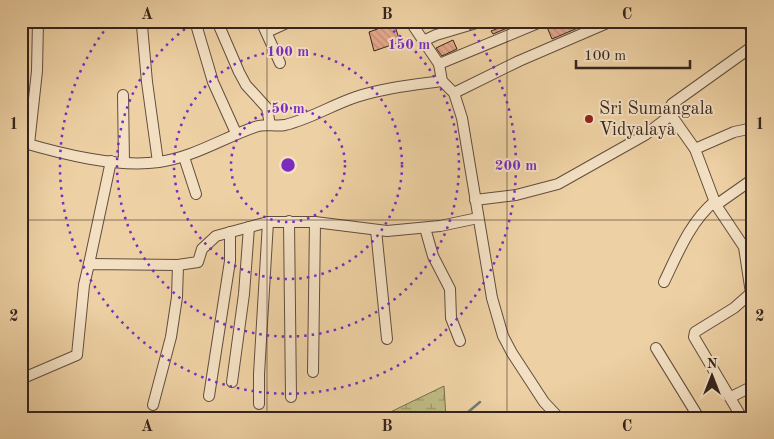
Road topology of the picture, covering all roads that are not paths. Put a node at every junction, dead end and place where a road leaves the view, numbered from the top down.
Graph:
1 (38, 21) edge
2 (196, 21) edge
3 (217, 21) edge
4 (262, 21) edge
5 (291, 21) edge
6 (410, 21) edge
7 (483, 21) edge
8 (543, 21) edge
9 (612, 21) edge
10 (744, 21) edge
11 (142, 26) dead end
12 (753, 30) edge
13 (267, 32) junction
14 (424, 41) junction
15 (753, 46) edge
16 (280, 63) dead end
17 (439, 64) junction
18 (442, 81) junction
19 (454, 93) junction
20 (123, 95) dead end
21 (670, 116) junction
22 (270, 125) junction
23 (753, 128) edge
24 (236, 134) junction
25 (25, 143) edge
26 (695, 149) junction
27 (184, 156) junction
28 (111, 161) junction
29 (158, 162) junction
30 (124, 163) junction
31 (753, 179) edge
32 (196, 194) dead end
33 (475, 200) junction
34 (715, 203) junction
35 (478, 218) junction
36 (289, 221) junction
37 (268, 222) junction
38 (315, 222) junction
39 (249, 227) junction
40 (425, 228) junction
41 (376, 230) junction
42 (230, 232) junction
43 (750, 259) edge
44 (89, 264) junction
45 (178, 265) junction
46 (664, 282) dead end
47 (752, 295) edge
48 (387, 339) dead end
49 (460, 340) dead end
50 (656, 348) dead end
51 (313, 372) dead end
52 (21, 379) edge
53 (232, 382) dead end
54 (753, 386) edge
55 (209, 396) dead end
56 (291, 397) dead end
57 (731, 397) junction
58 (259, 404) dead end
59 (153, 405) dead end
60 (559, 418) edge
61 (699, 418) edge
62 (742, 418) edge

1 - 25 street
2 - 24 street
3 - 22 street
4 - 13 street
5 - 13 street
6 - 14 street
7 - 14 street
8 - 17 street
9 - 19 street
10 - 12 street
11 - 29 street
13 - 16 street
14 - 17 street
15 - 21 street
17 - 18 street
18 - 19 street
18 - 22 street
19 - 33 street
20 - 30 street
21 - 26 street
21 - 33 street
22 - 24 street
23 - 26 street
24 - 27 street
25 - 28 street
26 - 34 street
27 - 29 street
27 - 32 street
28 - 30 street
28 - 44 street
29 - 30 street
31 - 34 street
33 - 35 street
34 - 43 street
34 - 46 street
35 - 40 street
35 - 60 street
36 - 37 street
36 - 38 street
36 - 56 street
37 - 39 street
37 - 58 street
38 - 41 street
38 - 51 street
39 - 42 street
39 - 53 street
40 - 41 street
40 - 49 street
41 - 48 street
42 - 45 street
42 - 55 street
43 - 47 street
44 - 45 street
44 - 52 street
45 - 59 street
47 - 57 street
50 - 61 street
54 - 57 street
57 - 62 street

